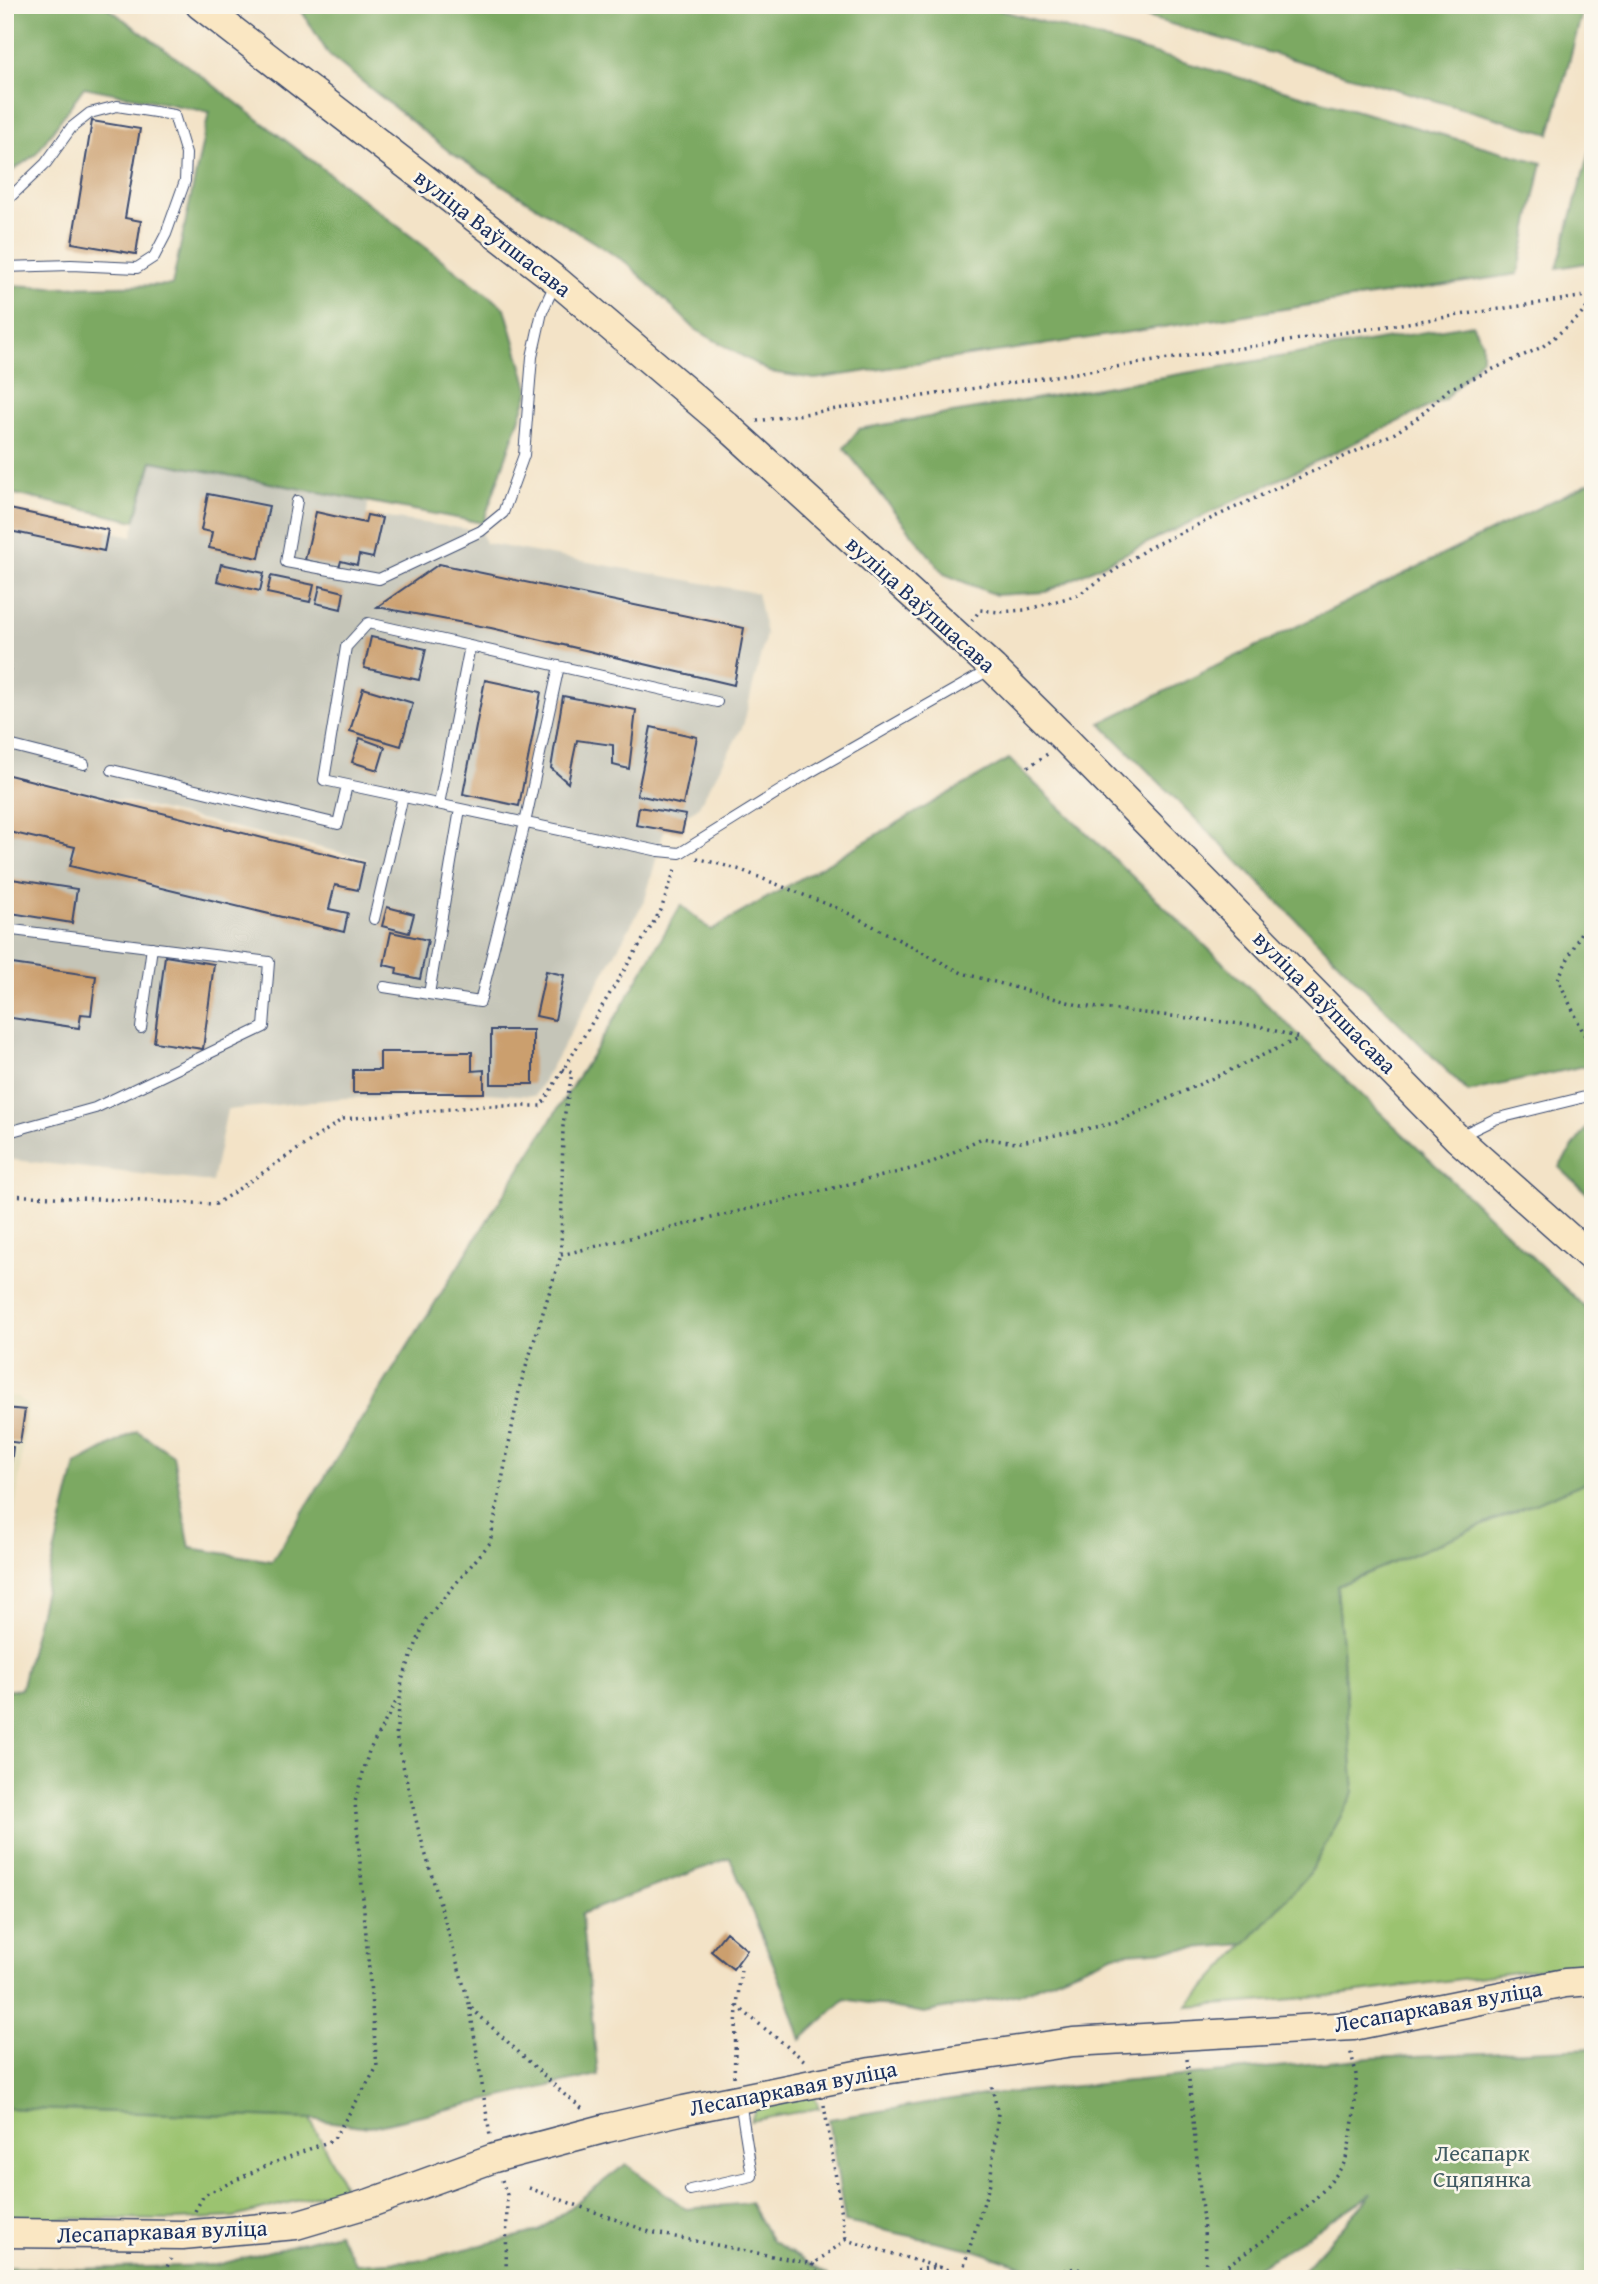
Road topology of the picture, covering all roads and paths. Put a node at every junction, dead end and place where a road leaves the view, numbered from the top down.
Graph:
1 (200, 5) edge
2 (5, 202) edge
3 (5, 267) edge
4 (557, 281) junction
5 (1593, 298) edge
6 (727, 426) junction
7 (297, 501) dead end
8 (970, 623) dead end
9 (470, 646) junction
10 (559, 666) junction
11 (993, 668) junction
12 (717, 702) dead end
13 (5, 744) edge
14 (84, 764) dead end
15 (112, 770) dead end
16 (347, 785) junction
17 (402, 796) junction
18 (439, 804) junction
19 (460, 809) junction
20 (525, 823) junction
21 (1593, 843) edge
22 (1593, 852) edge
23 (680, 853) junction
24 (1593, 908) edge
25 (374, 919) dead end
26 (5, 929) edge
27 (152, 947) junction
28 (383, 987) dead end
29 (429, 994) junction
30 (141, 1028) dead end
31 (1593, 1053) edge
32 (563, 1069) junction
33 (1593, 1095) edge
34 (5, 1133) edge
35 (1457, 1138) junction
36 (5, 1195) edge
37 (561, 1255) junction
38 (1593, 1259) edge
39 (400, 1694) junction
40 (737, 1964) dead end
41 (1593, 1981) edge
42 (737, 2006) junction
43 (470, 2007) junction
44 (1349, 2049) dead end
45 (1187, 2059) dead end
46 (806, 2063) dead end
47 (991, 2083) dead end
48 (737, 2088) junction
49 (825, 2112) dead end
50 (607, 2127) junction
51 (494, 2158) junction
52 (529, 2188) dead end
53 (690, 2190) dead end
54 (5, 2233) edge
55 (182, 2235) junction
56 (846, 2240) junction
57 (813, 2264) junction
58 (941, 2266) junction
59 (962, 2272) junction
60 (57, 2279) edge
61 (144, 2279) edge
62 (161, 2279) edge
63 (209, 2279) edge
64 (270, 2279) edge
65 (506, 2279) edge
66 (806, 2279) edge
67 (820, 2279) edge
68 (898, 2279) edge
69 (979, 2279) edge
70 (1016, 2279) edge
71 (1098, 2279) edge
72 (1205, 2279) edge
73 (1213, 2279) edge

1 - 4 main road, вуліца Ваўпшасава
2 - 3 lane
4 - 6 main road, вуліца Ваўпшасава
4 - 7 lane
5 - 6 path
5 - 8 path
6 - 11 main road, вуліца Ваўпшасава
9 - 10 lane
9 - 16 lane
9 - 18 lane
10 - 12 lane
10 - 20 lane
11 - 23 lane
11 - 35 main road, вуліца Ваўпшасава
13 - 14 lane
15 - 16 lane
16 - 17 lane
17 - 18 lane
17 - 25 lane
18 - 19 lane
19 - 20 lane
19 - 29 lane
20 - 23 lane
20 - 29 lane
21 - 22 path
23 - 32 path
23 - 37 path
24 - 31 path
26 - 27 lane
27 - 30 lane
27 - 34 lane
28 - 29 lane
32 - 36 path
32 - 37 path
33 - 35 lane
35 - 38 main road, вуліца Ваўпшасава
37 - 39 path
39 - 43 path
39 - 55 path
40 - 42 path
41 - 48 main road, Лесапаркавая вуліца
42 - 46 path
42 - 48 path
43 - 50 path
43 - 51 path
44 - 73 path
45 - 72 path
47 - 59 path
48 - 50 main road, Лесапаркавая вуліца
48 - 53 lane
49 - 56 path
50 - 51 main road, Лесапаркавая вуліца
51 - 55 main road, Лесапаркавая вуліца
51 - 65 path
52 - 57 path
54 - 55 main road, Лесапаркавая вуліца
55 - 62 path
56 - 57 path
56 - 58 path
57 - 66 path
57 - 67 path
58 - 59 path
58 - 68 path
59 - 69 path
60 - 61 path
63 - 64 path
70 - 71 path

